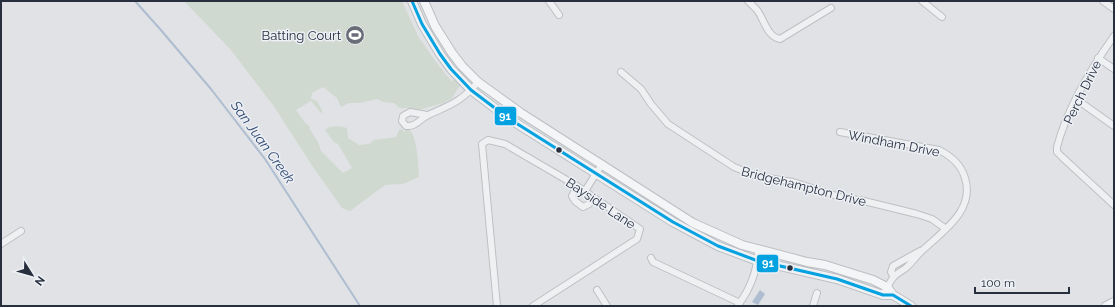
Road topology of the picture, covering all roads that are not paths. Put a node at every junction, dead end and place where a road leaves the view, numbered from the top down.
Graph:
1 (412, 1) edge
2 (424, 1) edge
3 (549, 1) edge
4 (748, 1) edge
5 (922, 1) edge
6 (1103, 1) edge
7 (831, 8) dead end
8 (1114, 9) edge
9 (559, 15) dead end
10 (942, 17) dead end
11 (1114, 36) edge
12 (1098, 58) junction
13 (1114, 69) edge
14 (622, 72) dead end
15 (478, 82) junction
16 (471, 90) junction
17 (1076, 99) junction
18 (427, 116) dead end
19 (1114, 126) edge
20 (840, 132) dead end
21 (602, 164) junction
22 (596, 173) junction
23 (577, 186) junction
24 (585, 190) junction
25 (594, 197) junction
26 (1114, 205) edge
27 (946, 229) junction
28 (20, 231) dead end
29 (1, 244) edge
30 (758, 249) junction
31 (923, 250) junction
32 (650, 258) dead end
33 (758, 261) junction
34 (893, 276) junction
35 (888, 287) junction
36 (597, 290) dead end
37 (817, 292) dead end
38 (884, 295) junction
39 (893, 295) junction
40 (1114, 302) edge
41 (739, 304) edge
42 (497, 306) edge
43 (533, 306) edge
44 (607, 306) edge
45 (813, 306) edge
46 (911, 306) edge
47 (1106, 306) edge

1 - 16 main road
2 - 15 main road
3 - 9 street
4 - 7 street
5 - 10 street
6 - 8 street
11 - 12 street, Perch Drive
12 - 13 street
12 - 17 street, Perch Drive
14 - 27 street, Bridgehampton Drive
15 - 16 street
15 - 21 main road
16 - 18 street
16 - 22 main road
17 - 19 street
17 - 26 street, Perch Drive
20 - 27 street, Windham Drive
21 - 22 street
21 - 30 main road
22 - 24 street
22 - 33 main road
23 - 24 street, Bayside Lane
23 - 25 street
23 - 42 street, Bayside Lane
24 - 25 street, Bayside Lane
25 - 43 street, Bayside Lane
27 - 31 street, Windham Drive
28 - 29 street
30 - 33 street
30 - 35 main road
31 - 34 street, Windham Drive
31 - 34 street, Windham Drive
32 - 41 street
33 - 38 main road
33 - 41 street
34 - 35 street, Windham Drive
35 - 38 street, Windham Drive
35 - 39 main road
36 - 44 street
37 - 45 street
38 - 39 main road
39 - 46 main road
40 - 47 main road

